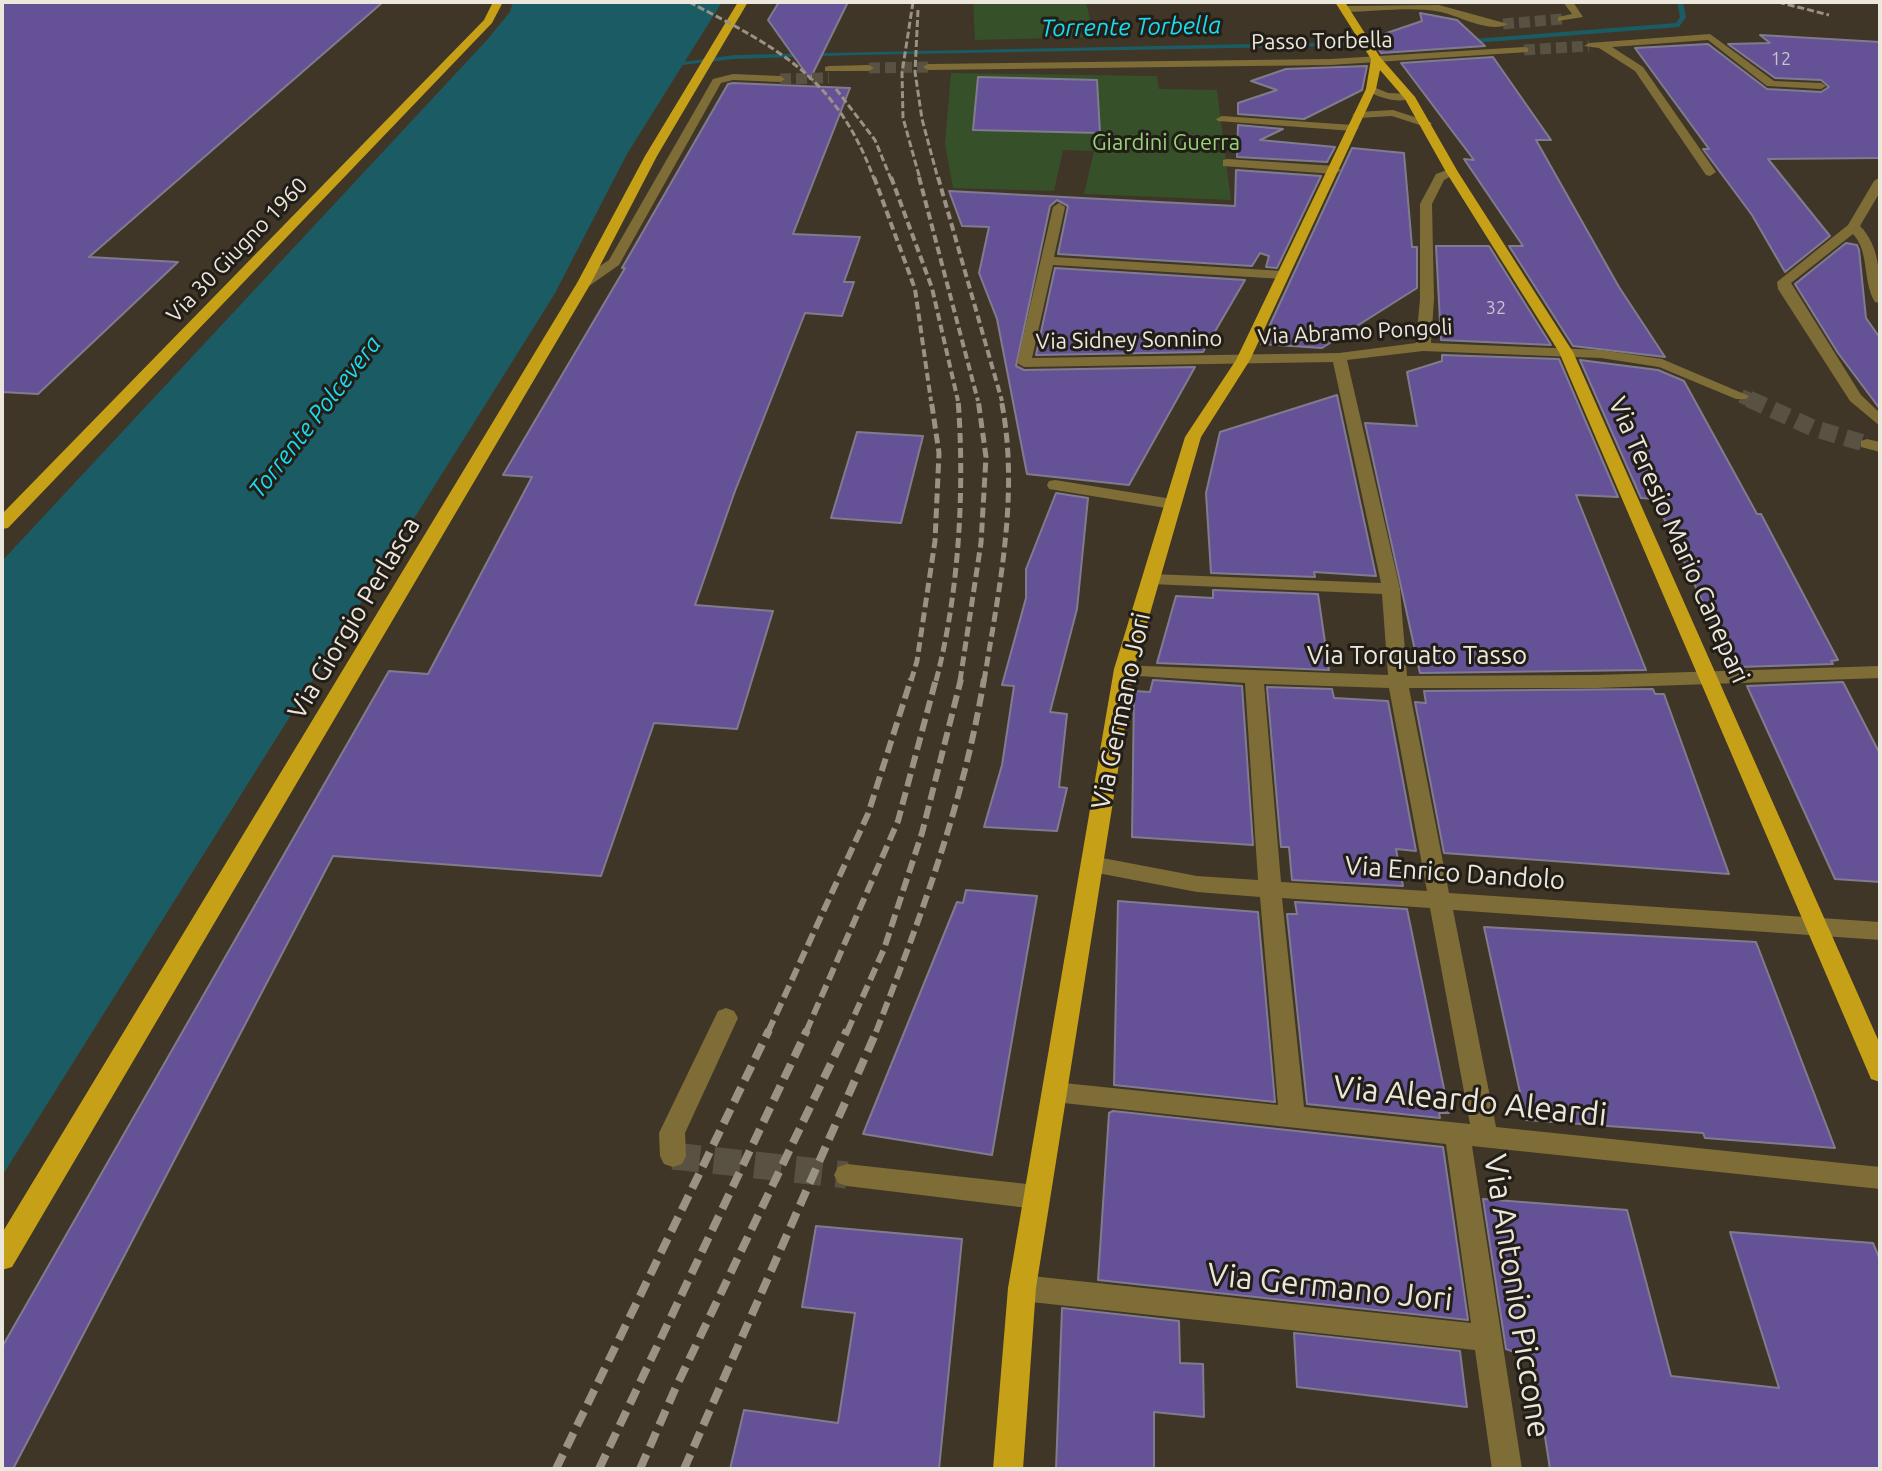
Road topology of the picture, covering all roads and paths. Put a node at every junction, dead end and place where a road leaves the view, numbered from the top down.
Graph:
1 (498, 2) edge
2 (743, 2) edge
3 (1568, 2) edge
4 (1342, 6) edge
5 (1562, 19) dead end
6 (1503, 24) tunnel mouth
7 (1524, 50) tunnel mouth
8 (1375, 58) junction
9 (928, 67) tunnel mouth
10 (869, 68) tunnel mouth
11 (829, 73) tunnel mouth
12 (780, 75) tunnel mouth
13 (1821, 86) dead end
14 (1371, 89) junction
15 (1409, 97) junction
16 (1222, 119) dead end
17 (1356, 122) junction
18 (1426, 124) junction
19 (1227, 163) dead end
20 (1335, 170) junction
21 (1452, 172) junction
22 (1710, 172) dead end
23 (1880, 181) edge
24 (1059, 207) dead end
25 (1853, 227) junction
26 (1048, 261) junction
27 (1283, 275) junction
28 (584, 283) junction
29 (1880, 299) edge
30 (1423, 347) junction
31 (1566, 352) junction
32 (1339, 357) junction
33 (1243, 360) junction
34 (1741, 396) tunnel mouth
35 (1880, 421) edge
36 (1055, 485) dead end
37 (1172, 504) junction
38 (2, 524) edge
39 (1151, 579) junction
40 (1391, 589) junction
41 (1124, 669) junction
42 (1880, 672) edge
43 (1254, 679) junction
44 (1711, 681) junction
45 (1398, 683) junction
46 (1092, 864) junction
47 (1270, 888) junction
48 (1438, 901) junction
49 (1817, 926) junction
50 (1880, 931) edge
51 (726, 1018) dead end
52 (1880, 1072) edge
53 (1054, 1092) junction
54 (1292, 1116) junction
55 (1457, 1134) junction
56 (1485, 1138) junction
57 (673, 1156) dead end
58 (847, 1175) tunnel mouth
59 (1880, 1178) edge
60 (1036, 1197) junction
61 (2, 1258) edge
62 (1022, 1288) junction
63 (1487, 1338) junction
64 (1008, 1469) edge
65 (1507, 1469) edge

1 - 38 main road, Via 30 Giugno 1960
2 - 28 main road, Via Giorgio Perlasca
3 - 5 street
4 - 6 street
4 - 8 main road, Via Teresio Mario Canepari
7 - 8 street, Passo Torbella
8 - 9 street, Passo Torbella
8 - 14 main road, Via Germano Jori
8 - 15 main road, Via Teresio Mario Canepari
10 - 11 street
12 - 28 street
13 - 22 street
14 - 15 street
14 - 17 main road, Via Germano Jori
15 - 18 main road, Via Teresio Mario Canepari
16 - 17 street
17 - 18 street
17 - 20 main road, Via Germano Jori
18 - 21 main road, Via Teresio Mario Canepari
19 - 20 street
20 - 27 main road, Via Germano Jori
21 - 30 street
21 - 31 main road, Via Teresio Mario Canepari
23 - 25 street
24 - 26 street, Via Sidney Sonnino
25 - 29 street
25 - 35 street
26 - 27 street
26 - 33 street, Via Sidney Sonnino
27 - 33 main road, Via Germano Jori
28 - 61 main road, Via Giorgio Perlasca
30 - 31 street, Via Abramo Pongoli
30 - 32 street, Via Abramo Pongoli
31 - 34 street, Via Abramo Pongoli
31 - 44 main road, Via Teresio Mario Canepari
32 - 33 street, Via Abramo Pongoli
32 - 40 street, Via Antonio Piccone
33 - 37 main road, Via Germano Jori
36 - 37 street
37 - 39 main road, Via Germano Jori
39 - 40 street
39 - 41 main road, Via Germano Jori
40 - 45 street, Via Antonio Piccone
41 - 43 street, Via Torquato Tasso
41 - 46 main road, Via Germano Jori
42 - 44 street, Via Torquato Tasso
43 - 45 street, Via Torquato Tasso
43 - 47 street
44 - 45 street, Via Torquato Tasso
44 - 49 main road, Via Teresio Mario Canepari
45 - 48 street, Via Antonio Piccone
46 - 47 street, Via Enrico Dandolo
46 - 53 main road, Via Germano Jori
47 - 48 street, Via Enrico Dandolo
47 - 54 street
48 - 49 street, Via Enrico Dandolo
48 - 56 street, Via Antonio Piccone
49 - 50 street, Via Enrico Dandolo
49 - 52 main road, Via Teresio Mario Canepari
51 - 57 street
53 - 54 street, Via Aleardo Aleardi
53 - 60 main road, Via Germano Jori
54 - 55 street, Via Aleardo Aleardi
55 - 56 street, Via Aleardo Aleardi
55 - 63 street, Via Antonio Piccone
56 - 59 street, Via Aleardo Aleardi
58 - 60 street
60 - 62 main road, Via Germano Jori
62 - 63 street, Via Germano Jori
62 - 64 main road, Via Germano Jori
63 - 65 street, Via Antonio Piccone

